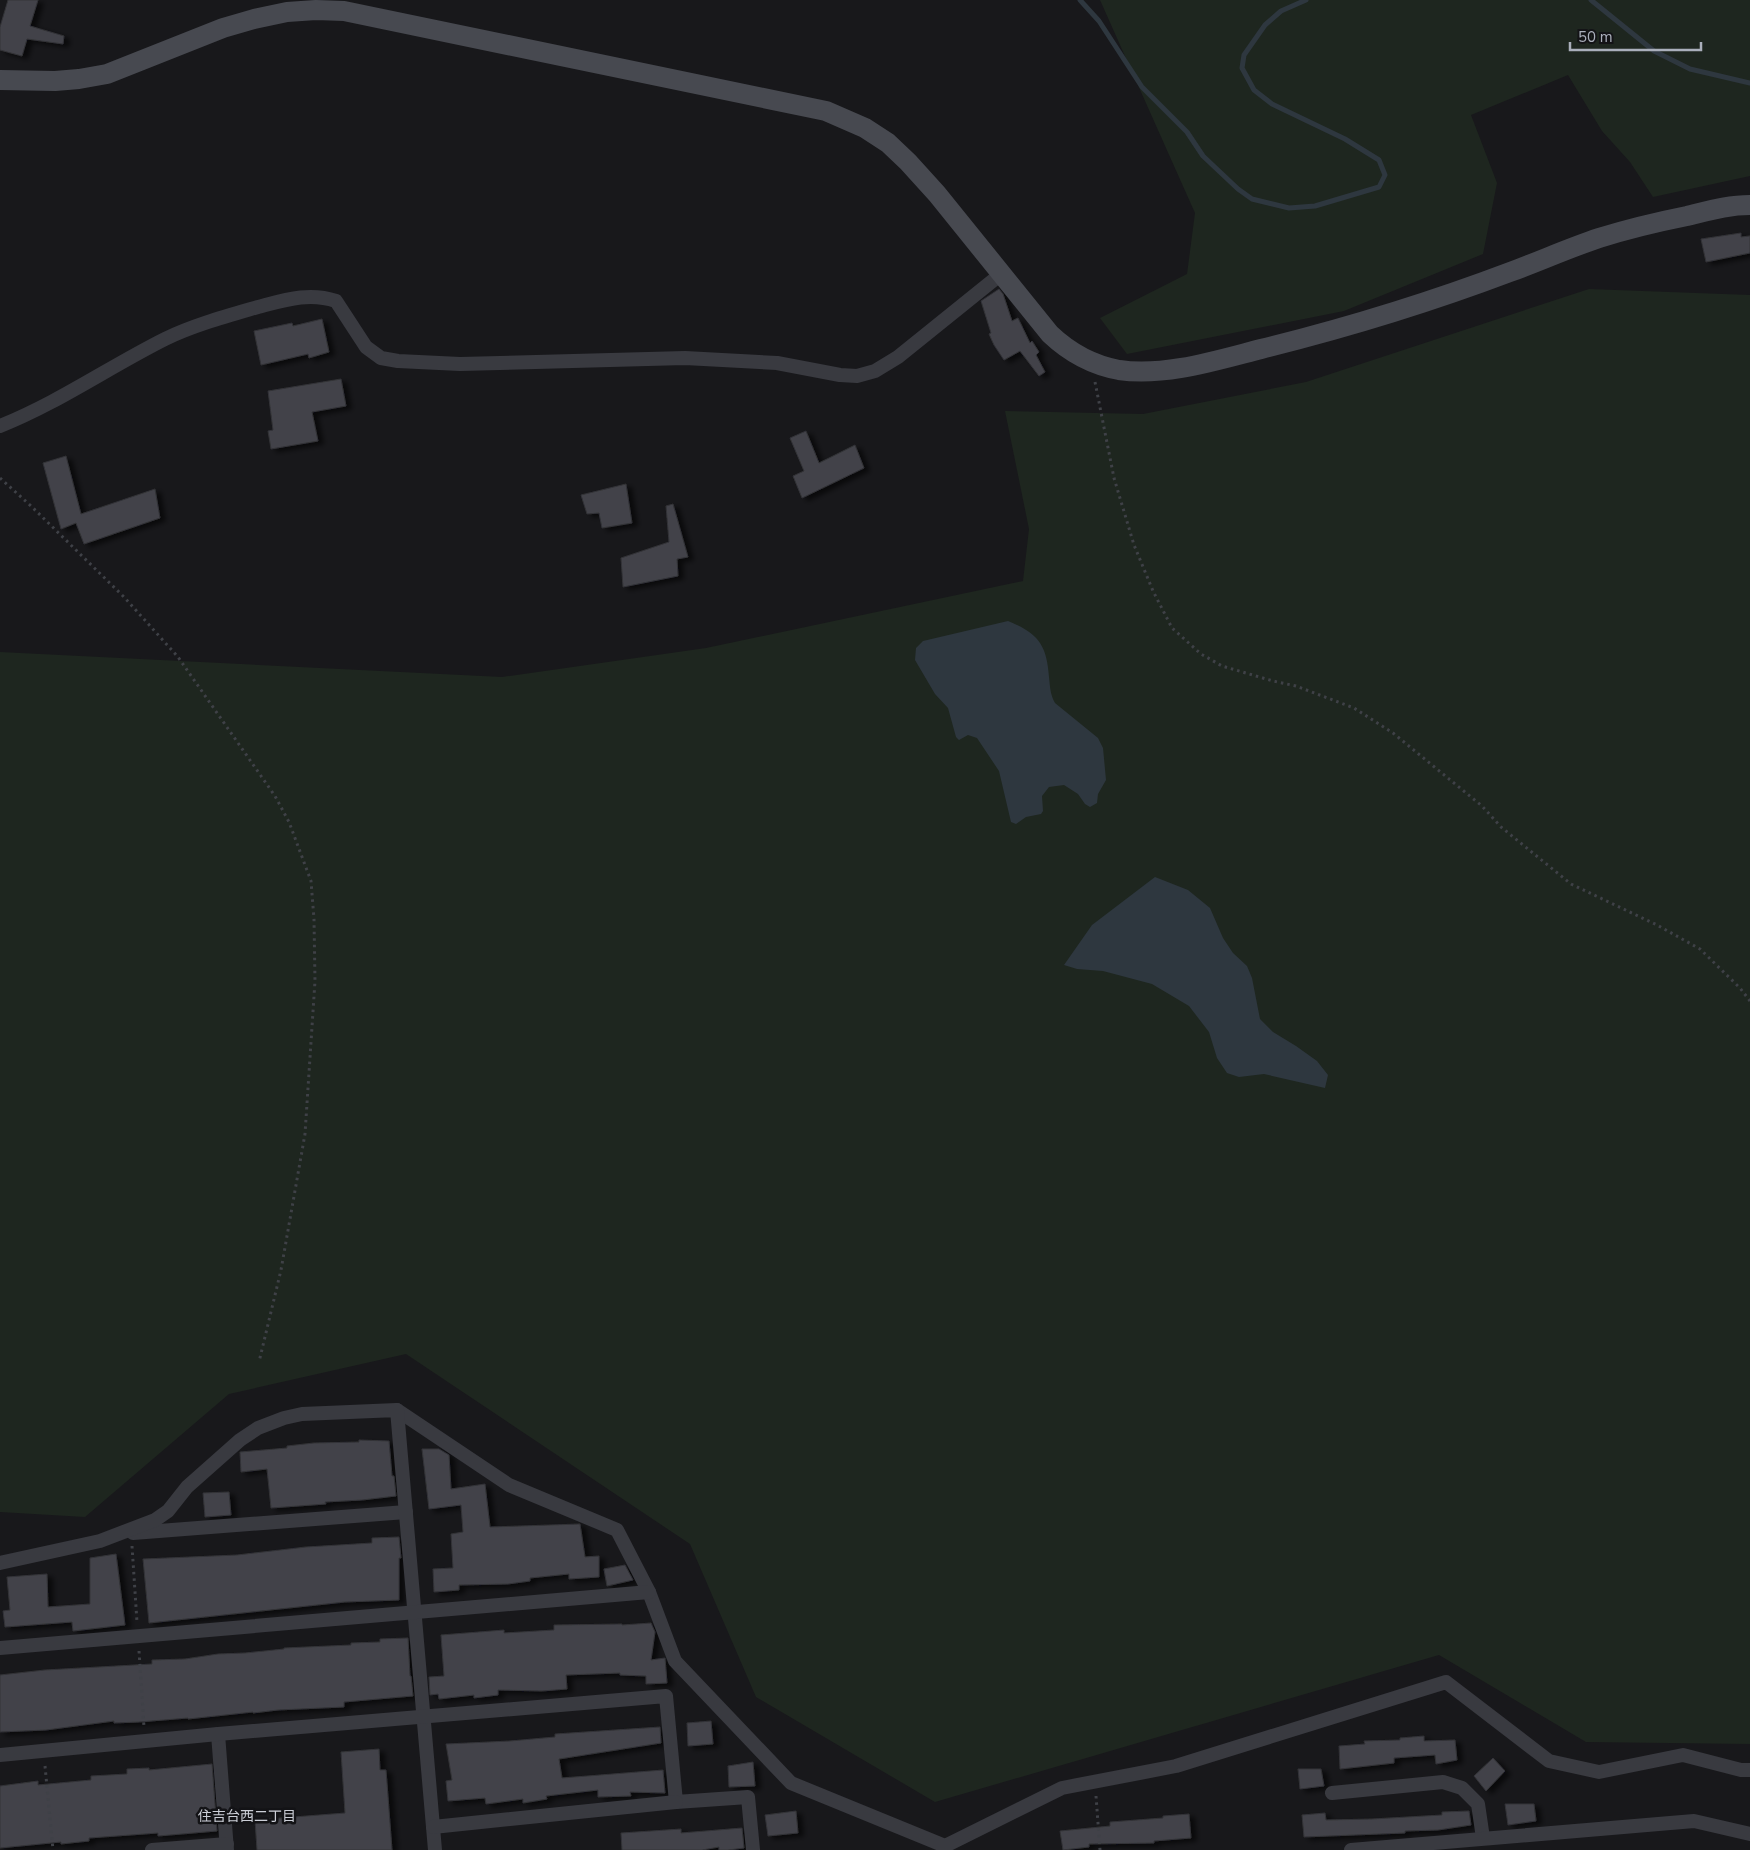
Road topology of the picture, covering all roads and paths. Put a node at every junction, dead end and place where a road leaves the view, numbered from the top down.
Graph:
1 (0, 80) edge
2 (1750, 205) edge
3 (1001, 274) junction
4 (1092, 362) junction
5 (0, 426) edge
6 (0, 478) edge
7 (1750, 1001) edge
8 (259, 1362) dead end
9 (397, 1410) junction
10 (406, 1512) junction
11 (121, 1534) junction
12 (0, 1563) edge
13 (649, 1592) junction
14 (415, 1612) junction
15 (0, 1648) edge
16 (423, 1717) junction
17 (218, 1734) junction
18 (44, 1751) junction
19 (0, 1755) edge
20 (1750, 1770) edge
21 (1332, 1793) dead end
22 (1096, 1795) dead end
23 (676, 1802) junction
24 (433, 1827) junction
25 (1750, 1834) edge
26 (1483, 1838) junction
27 (1444, 1846) edge
28 (227, 1847) edge
29 (53, 1850) edge
30 (152, 1850) edge
31 (435, 1850) edge
32 (753, 1850) edge
33 (1100, 1850) edge
34 (1351, 1850) edge

1 - 3 street
2 - 4 street
3 - 4 street
3 - 5 street
4 - 7 path
6 - 8 path
9 - 10 street
9 - 11 street
9 - 13 street
10 - 11 street
10 - 14 street
11 - 12 street
13 - 14 street
13 - 20 street
14 - 15 street
14 - 16 street
16 - 17 street
16 - 23 street
16 - 24 street
17 - 18 street
17 - 28 street
18 - 19 street
18 - 29 path
21 - 26 street
22 - 33 path
23 - 24 street
23 - 32 street
24 - 31 street
25 - 26 street
26 - 27 street
27 - 34 street
28 - 30 street

